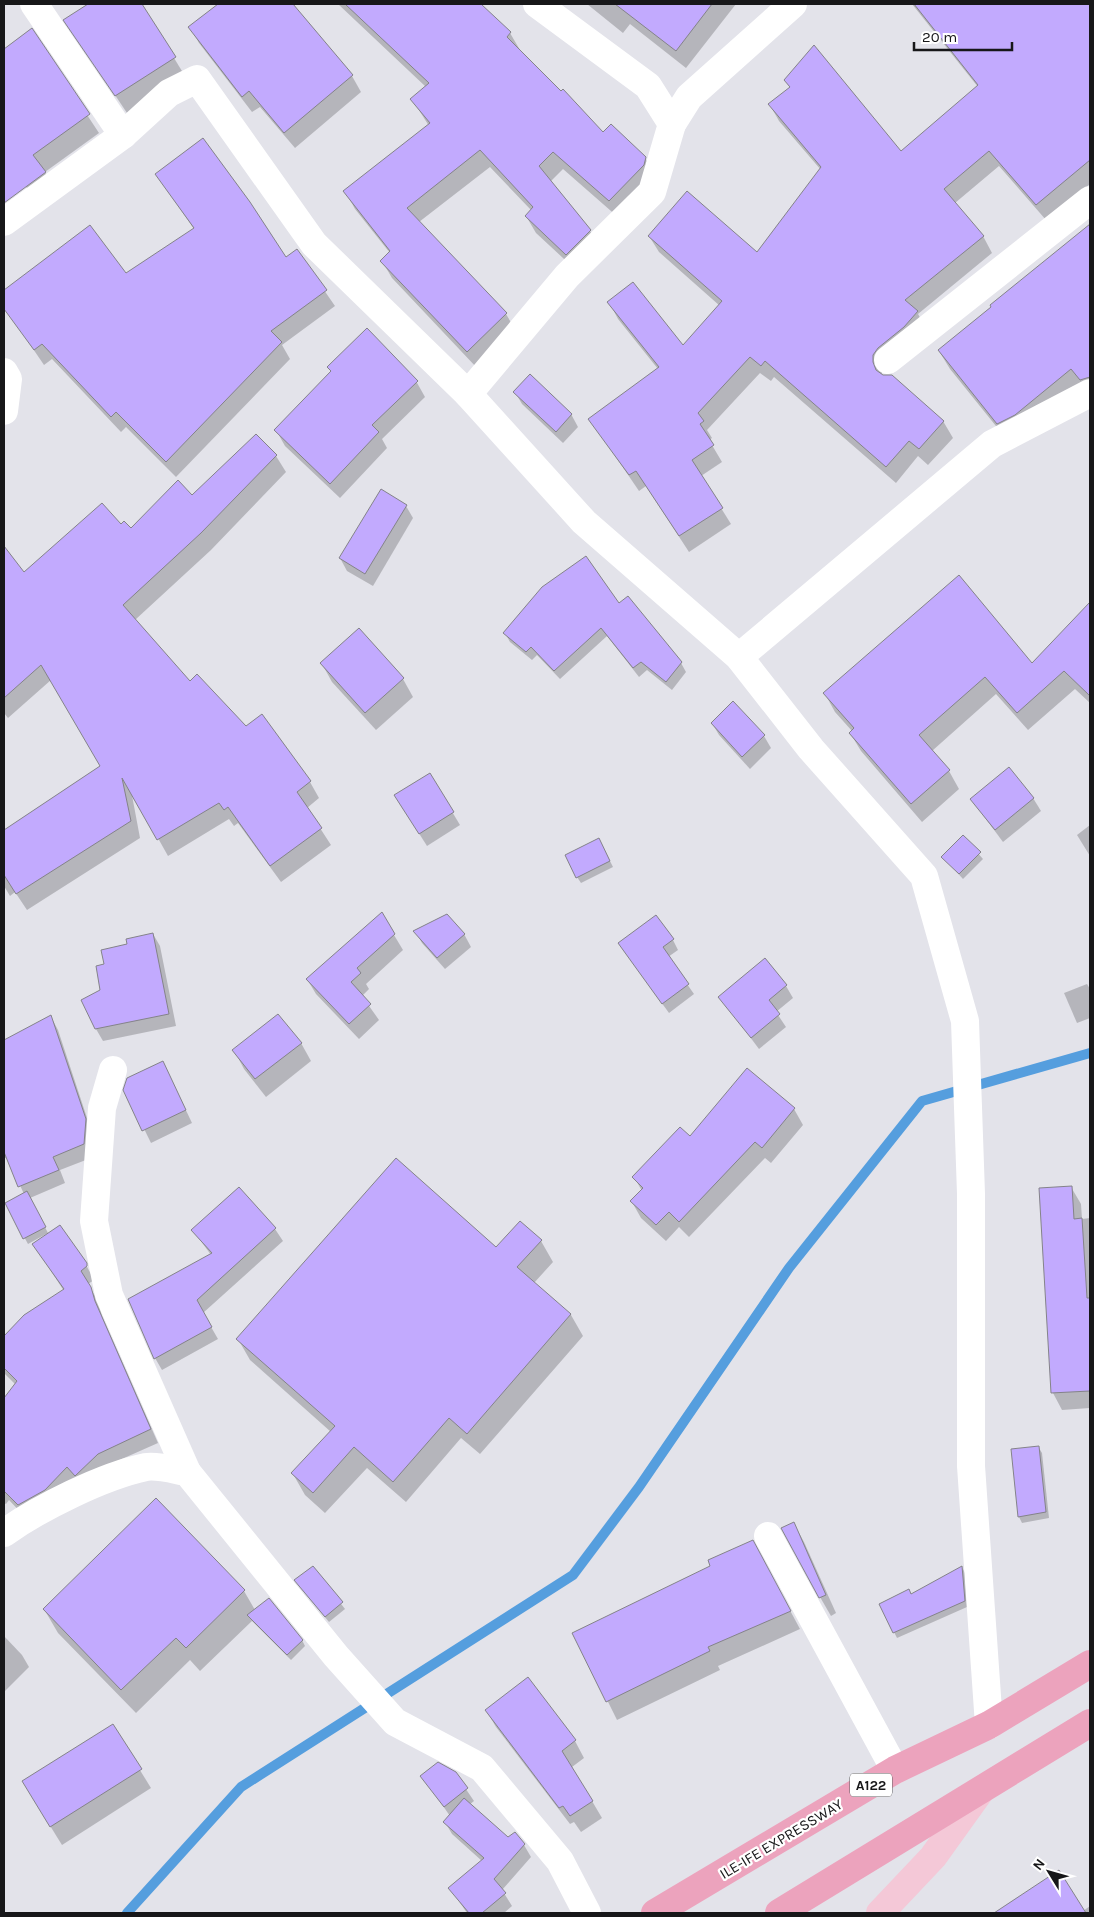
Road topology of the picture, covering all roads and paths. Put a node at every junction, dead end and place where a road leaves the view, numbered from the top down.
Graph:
1 (34, 4) edge
2 (537, 4) edge
3 (793, 4) edge
4 (672, 124) junction
5 (124, 135) junction
6 (1090, 200) edge
7 (4, 222) edge
8 (888, 360) dead end
9 (4, 372) edge
10 (468, 394) junction
11 (1090, 394) edge
12 (4, 411) edge
13 (739, 657) junction
14 (113, 1070) dead end
15 (187, 1472) junction
16 (4, 1533) edge
17 (768, 1536) dead end
18 (1090, 1664) edge
19 (1090, 1723) edge
20 (989, 1725) junction
21 (895, 1770) junction
22 (981, 1790) junction
23 (587, 1913) edge
24 (655, 1913) edge
25 (778, 1913) edge
26 (880, 1913) edge

1 - 5 street
2 - 4 street
3 - 4 street
4 - 10 street
5 - 7 street
5 - 10 street
6 - 8 street
9 - 12 street
10 - 13 street
11 - 13 street
13 - 20 street
14 - 15 street
15 - 16 street
15 - 23 street
17 - 21 street
18 - 20 highway, ILE-IFE EXPRESSWAY / A122
19 - 22 highway
20 - 21 highway, ILE-IFE EXPRESSWAY / A122
21 - 24 highway, ILE-IFE EXPRESSWAY / A122
22 - 25 highway
22 - 26 main road

